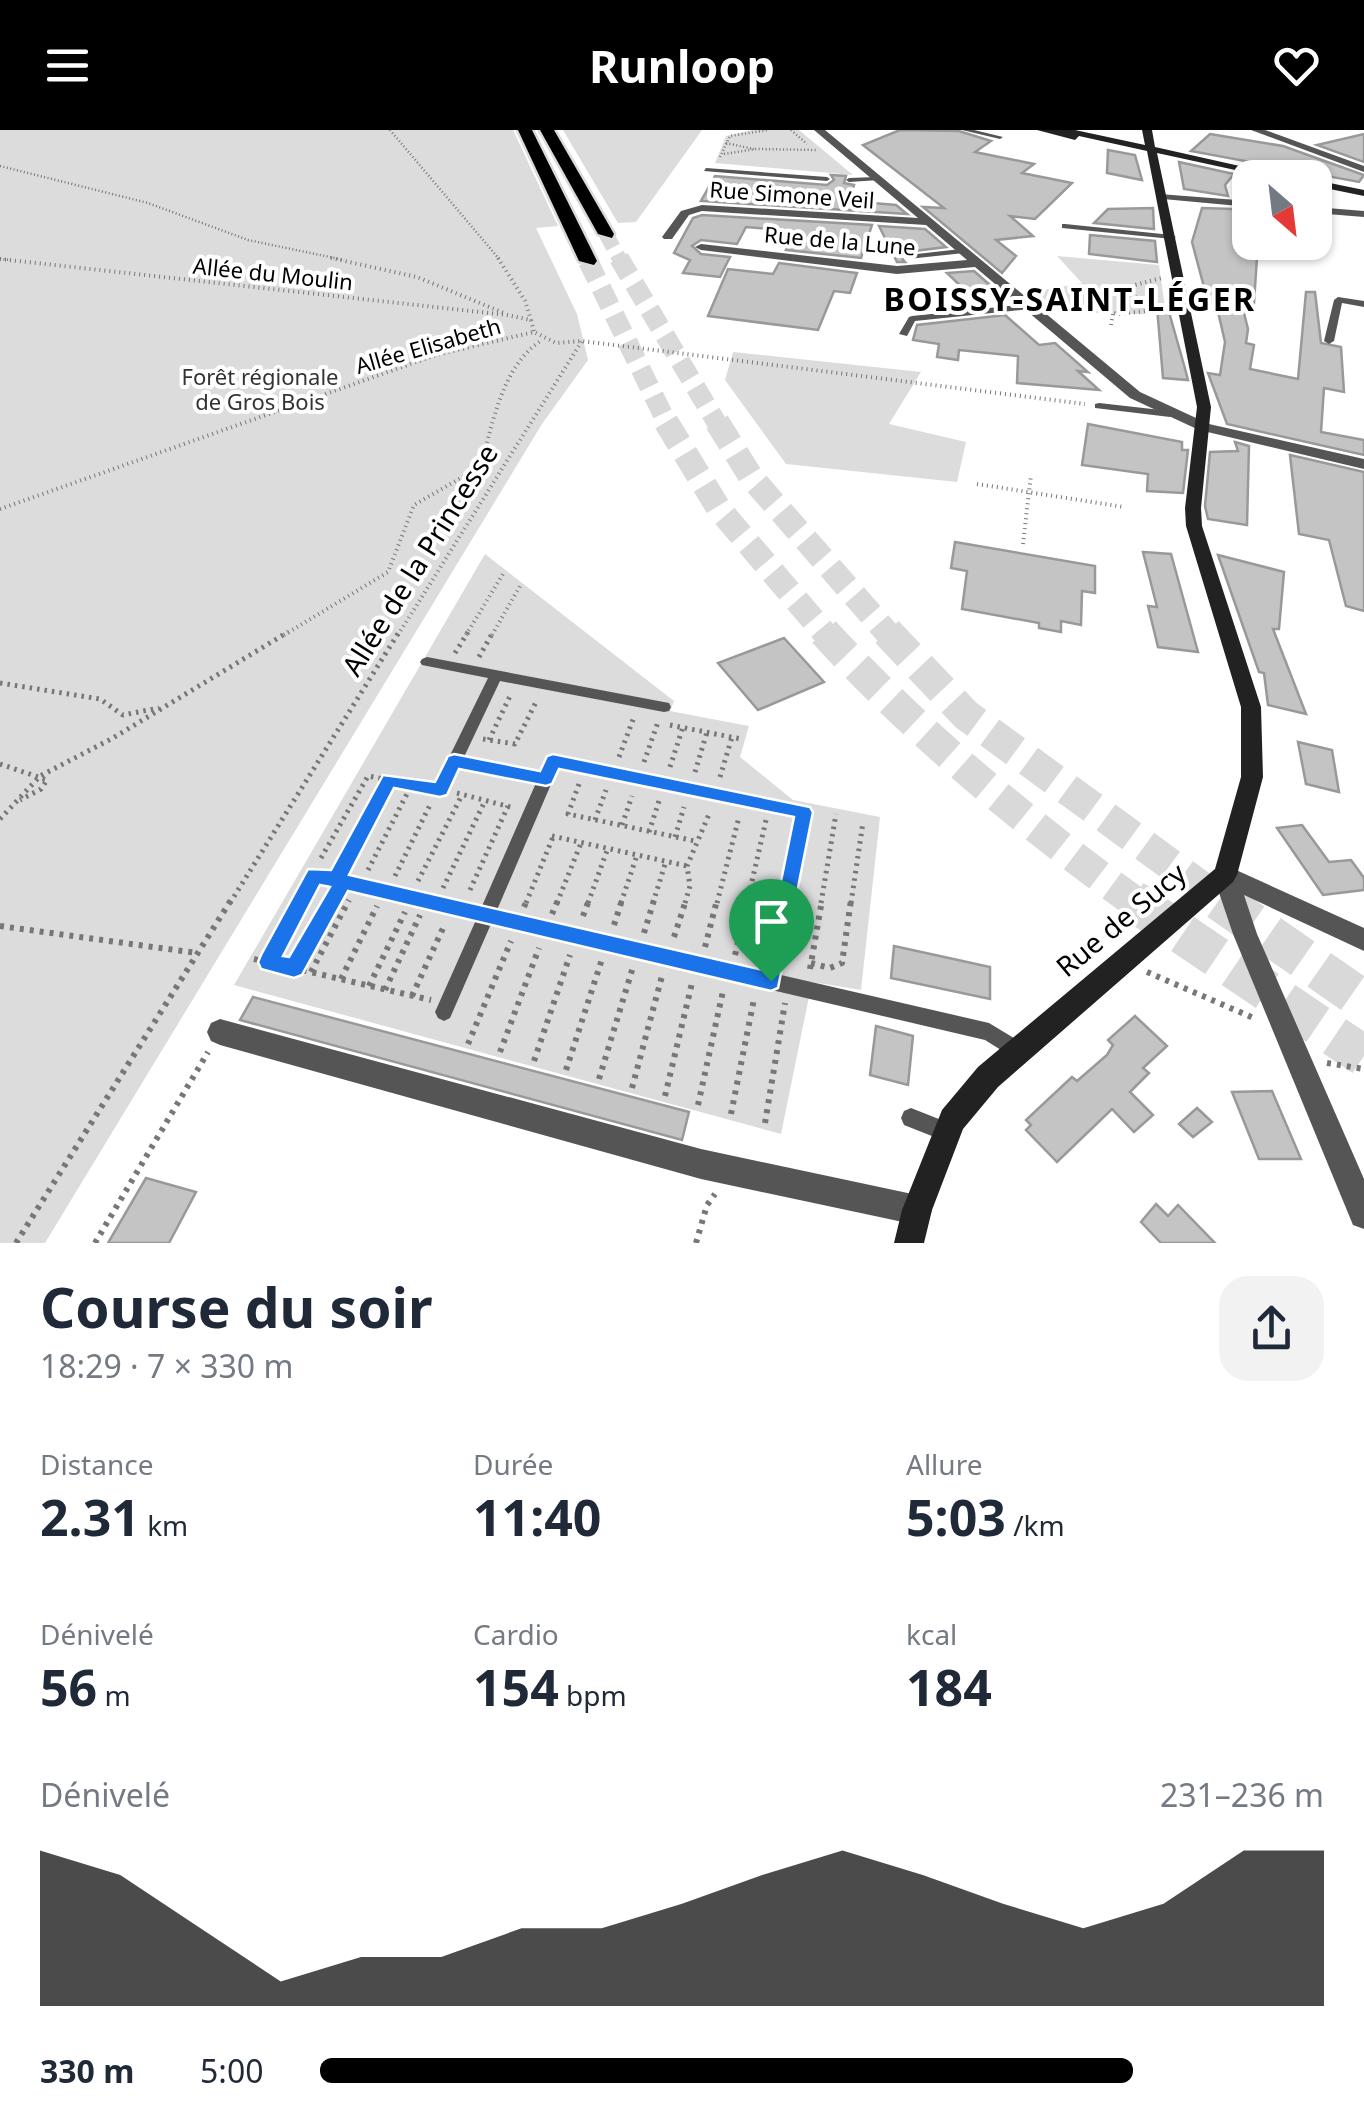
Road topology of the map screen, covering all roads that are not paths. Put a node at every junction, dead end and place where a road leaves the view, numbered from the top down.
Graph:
1 (525, 130) edge
2 (547, 130) edge
3 (819, 130) edge
4 (856, 130) edge
5 (965, 130) edge
6 (1042, 130) edge
7 (1062, 130) edge
8 (1147, 130) edge
9 (1256, 130) edge
10 (868, 132) dead end
11 (1000, 137) dead end
12 (1154, 151) junction
13 (1232, 167) edge
14 (1232, 169) edge
15 (1364, 169) edge
16 (706, 170) dead end
17 (827, 179) dead end
18 (877, 179) junction
19 (849, 180) dead end
20 (1332, 189) edge
21 (1164, 196) junction
22 (1364, 196) edge
23 (1232, 202) edge
24 (1332, 211) edge
25 (1364, 214) edge
26 (927, 222) junction
27 (1065, 226) dead end
28 (606, 234) tunnel mouth
29 (668, 237) dead end
30 (1172, 237) junction
31 (701, 246) dead end
32 (961, 250) junction
33 (908, 257) dead end
34 (588, 261) tunnel mouth
35 (976, 263) junction
36 (1364, 304) edge
37 (1032, 311) junction
38 (904, 334) dead end
39 (1329, 341) dead end
40 (1099, 406) road end
41 (1170, 414) junction
42 (1204, 427) junction
43 (1364, 464) edge
44 (427, 662) dead end
45 (496, 675) junction
46 (664, 707) dead end
47 (454, 761) junction
48 (546, 779) junction
49 (440, 790) road end
50 (315, 875) road end
51 (1225, 875) junction
52 (486, 915) junction
53 (1364, 940) edge
54 (781, 984) junction
55 (445, 1008) road end
56 (220, 1032) road end
57 (1017, 1051) junction
58 (911, 1118) dead end
59 (946, 1132) junction
60 (917, 1210) junction
61 (1364, 1214) edge
62 (909, 1243) edge

1 - 34 highway
2 - 28 highway
3 - 18 street
4 - 10 lane
5 - 11 lane
6 - 12 main road
7 - 12 main road
8 - 12 main road, Rue de Sucy
9 - 15 street
12 - 13 main road
12 - 14 main road
12 - 21 main road, Rue de Sucy
16 - 17 lane
18 - 19 lane
18 - 26 street
20 - 22 main road
21 - 23 street
21 - 30 main road, Rue de Sucy
24 - 25 street
26 - 29 street, Rue Simone Veil
26 - 32 street
27 - 30 lane
30 - 42 main road, Rue de Sucy
31 - 35 street, Rue de la Lune
32 - 33 lane
32 - 35 street
35 - 37 street
36 - 39 lane
37 - 38 lane
37 - 41 street
40 - 41 lane
41 - 42 street
42 - 43 street
42 - 51 main road, Rue de Sucy
44 - 45 lane
45 - 46 lane
45 - 47 lane
47 - 48 lane
47 - 49 lane
48 - 52 lane
48 - 54 lane
50 - 52 lane
51 - 53 street
51 - 57 main road, Rue de Sucy
51 - 61 street
52 - 54 lane
52 - 55 lane
54 - 57 lane
56 - 60 street
57 - 59 main road, Rue de Sucy
58 - 59 lane
59 - 60 main road, Rue de Sucy
60 - 62 main road, Rue de Sucy

